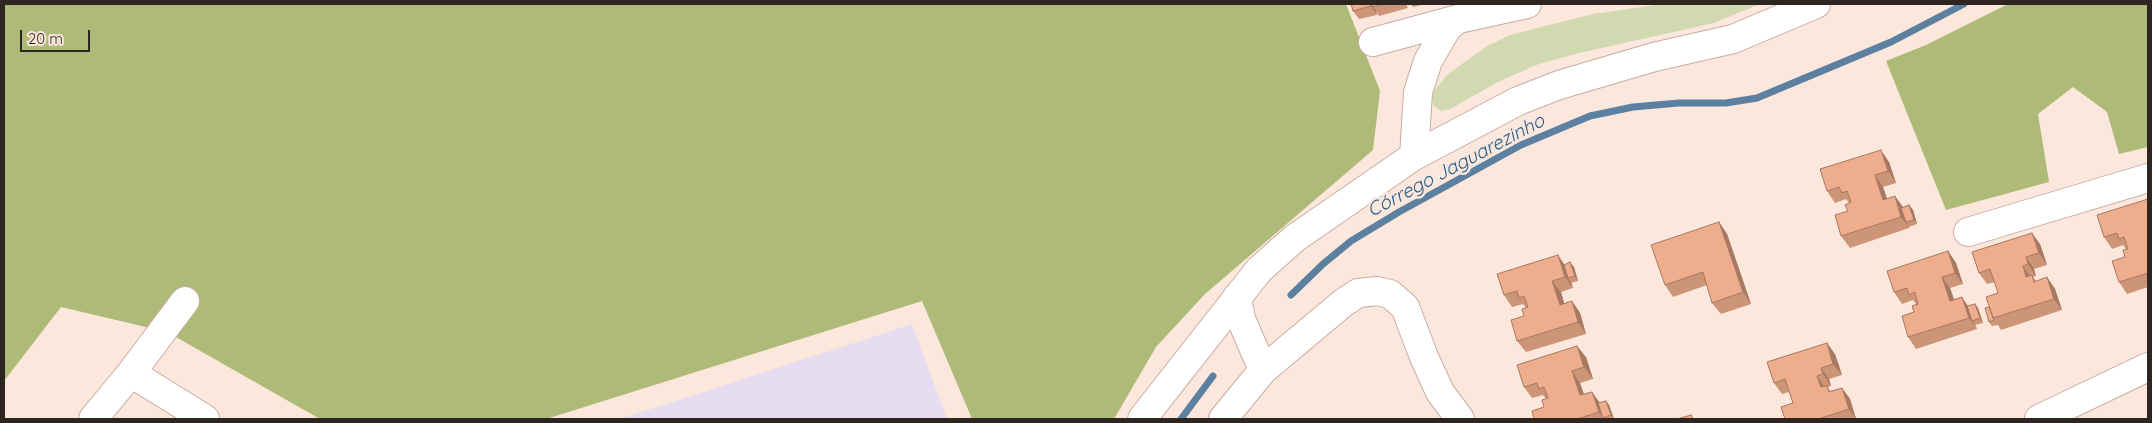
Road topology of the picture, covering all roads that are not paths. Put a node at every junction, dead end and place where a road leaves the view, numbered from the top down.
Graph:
1 (1527, 4) edge
2 (1816, 4) edge
3 (1458, 19) junction
4 (1373, 42) dead end
5 (1414, 156) junction
6 (2148, 178) edge
7 (1968, 232) dead end
8 (185, 301) dead end
9 (1239, 308) junction
10 (1259, 362) junction
11 (2147, 369) edge
12 (132, 373) junction
13 (1227, 417) edge
14 (93, 419) edge
15 (205, 419) edge
16 (1142, 419) edge
17 (1460, 419) edge
18 (2039, 419) edge

1 - 3 street
2 - 5 street
3 - 4 street
3 - 5 street
5 - 9 street
6 - 7 street
8 - 12 street
9 - 10 street
9 - 16 street
10 - 13 street
10 - 17 street
11 - 18 street
12 - 14 street
12 - 15 street

